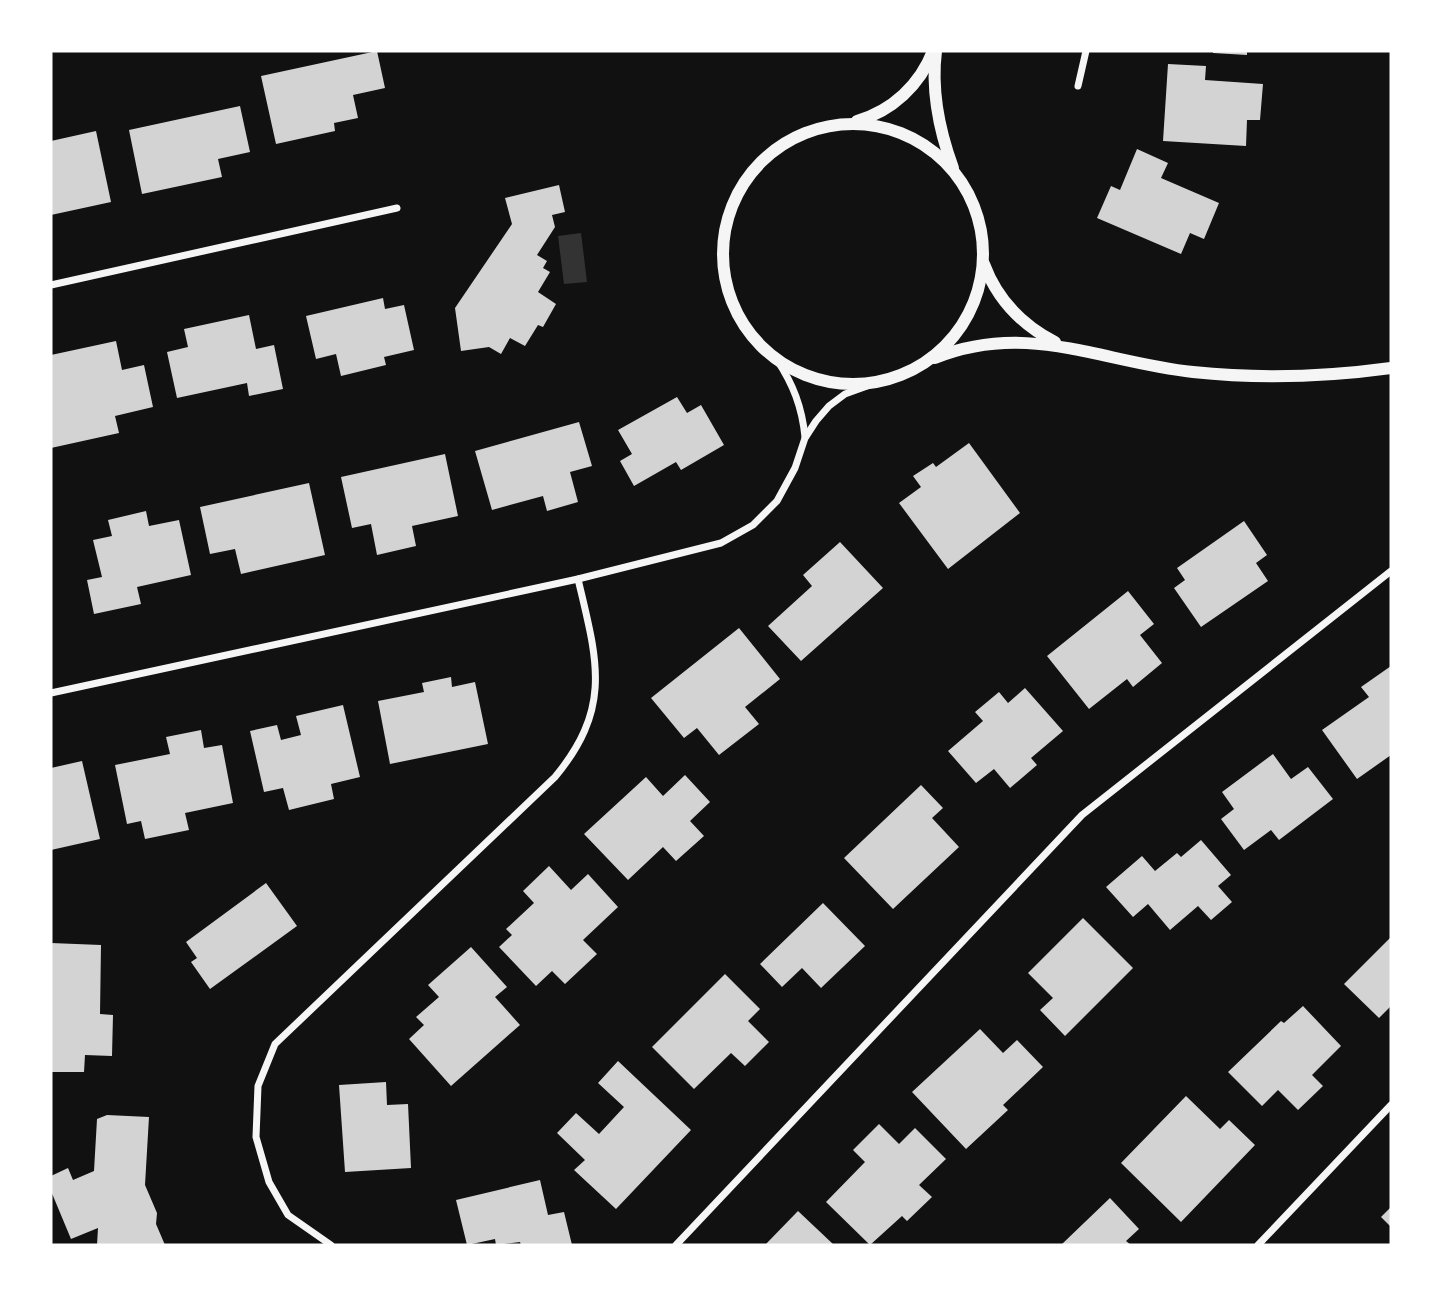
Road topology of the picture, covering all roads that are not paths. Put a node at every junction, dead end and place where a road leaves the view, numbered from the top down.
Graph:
1 (935, 51) edge
2 (1086, 51) edge
3 (1078, 86) dead end
4 (848, 124) junction
5 (954, 172) junction
6 (397, 208) dead end
7 (983, 261) junction
8 (51, 285) edge
9 (1071, 348) junction
10 (777, 360) junction
11 (925, 362) junction
12 (1391, 368) edge
13 (881, 381) junction
14 (805, 438) junction
15 (1391, 571) edge
16 (578, 579) junction
17 (51, 693) edge
18 (1391, 1105) edge
19 (331, 1245) edge
20 (676, 1245) edge
21 (1258, 1245) edge

1 - 4 street
1 - 5 street
2 - 3 street
4 - 5 street
4 - 10 street
5 - 7 street
6 - 8 street
7 - 9 street
7 - 11 street
9 - 11 street
9 - 12 street
10 - 13 street
10 - 14 street
11 - 13 street
13 - 14 street
14 - 16 street
15 - 20 street
16 - 17 street
16 - 19 street
18 - 21 street

